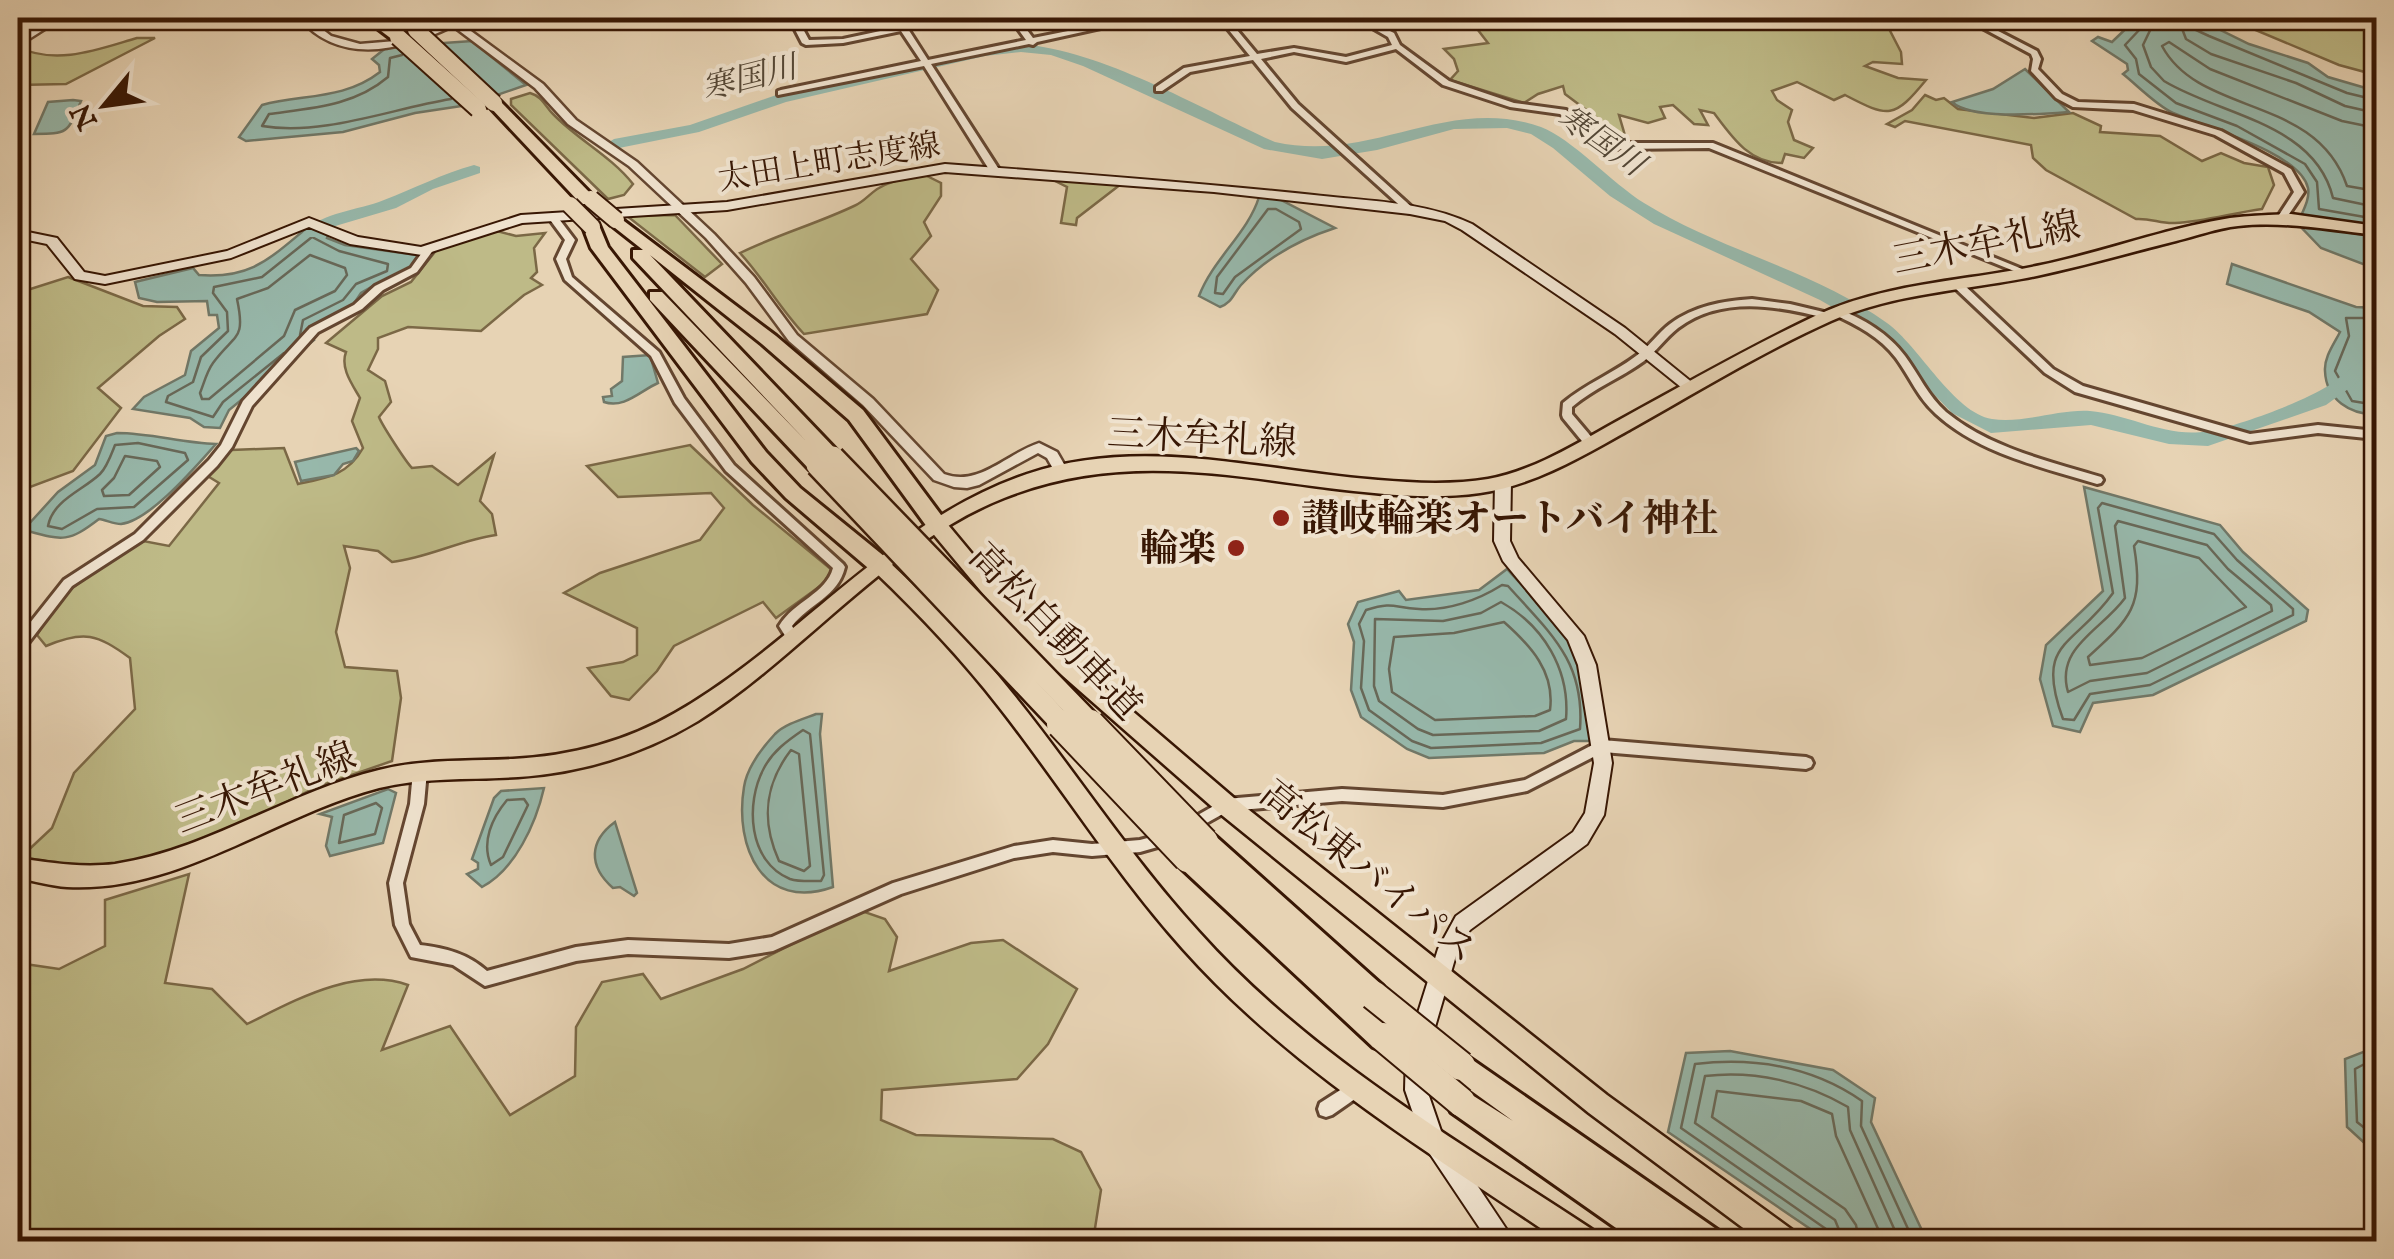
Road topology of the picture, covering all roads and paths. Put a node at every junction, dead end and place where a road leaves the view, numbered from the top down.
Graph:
1 (57, 18) edge
2 (305, 18) edge
3 (370, 18) edge
4 (398, 18) edge
5 (793, 18) edge
6 (897, 18) edge
7 (1014, 18) edge
8 (1142, 18) edge
9 (1223, 18) edge
10 (1358, 18) edge
11 (1968, 18) edge
12 (457, 20) edge
13 (1121, 21) edge
14 (904, 28) junction
15 (18, 43) edge
16 (1033, 43) junction
17 (1398, 46) junction
18 (1255, 58) junction
19 (926, 62) junction
20 (1160, 89) dead end
21 (781, 93) dead end
22 (486, 106) junction
23 (995, 170) junction
24 (583, 201) junction
25 (680, 209) junction
26 (1410, 210) junction
27 (553, 217) junction
28 (2286, 218) junction
29 (606, 223) junction
30 (2376, 231) edge
31 (18, 234) edge
32 (429, 249) junction
33 (2028, 272) junction
34 (1959, 286) junction
35 (1839, 311) junction
36 (1649, 352) junction
37 (1692, 388) junction
38 (2376, 435) edge
39 (1590, 443) junction
40 (1061, 472) junction
41 (2096, 480) dead end
42 (1503, 482) junction
43 (937, 525) junction
44 (882, 567) junction
45 (793, 638) junction
46 (18, 647) edge
47 (1602, 746) junction
48 (1806, 763) dead end
49 (420, 771) junction
50 (1226, 806) junction
51 (1116, 847) junction
52 (1196, 850) junction
53 (18, 868) edge
54 (1439, 976) junction
55 (1358, 1086) junction
56 (1326, 1108) dead end
57 (1432, 1137) junction
58 (1502, 1242) edge
59 (1586, 1242) edge
60 (1663, 1242) edge
61 (1708, 1242) edge
62 (1784, 1242) edge

1 - 15 street
2 - 12 street
3 - 22 highway, 高松自動車道, bridge
4 - 22 highway, 高松自動車道, bridge
5 - 14 street
6 - 14 street
7 - 16 street
8 - 13 street
9 - 18 street
10 - 17 street
11 - 28 street
12 - 25 street
13 - 16 street
14 - 19 street
16 - 19 street
17 - 18 street
17 - 33 street
18 - 20 street
18 - 26 street
19 - 21 street
19 - 23 street
22 - 24 highway, 高松自動車道
22 - 24 highway, 高松自動車道
23 - 25 main road, 太田上町志度線
23 - 26 main road, 太田上町志度線
24 - 29 highway, 高松自動車道, bridge
24 - 29 highway, bridge
25 - 27 main road, 太田上町志度線
25 - 40 street
26 - 36 main road, 太田上町志度線
27 - 32 main road, 太田上町志度線
27 - 45 street
28 - 30 main road, 三木牟礼線
28 - 33 main road, 三木牟礼線
29 - 43 highway
29 - 44 highway
29 - 52 highway, 高松自動車道, bridge
31 - 32 main road, 太田上町志度線
32 - 46 street
33 - 34 main road, 三木牟礼線
34 - 35 main road, 三木牟礼線
34 - 38 street
35 - 36 street
35 - 37 main road, 三木牟礼線
35 - 41 street
36 - 37 main road, 太田上町志度線
36 - 39 street
37 - 39 main road, 三木牟礼線
39 - 42 main road, 三木牟礼線
40 - 42 main road, 三木牟礼線
40 - 43 main road, 三木牟礼線
42 - 47 main road
43 - 44 main road, 三木牟礼線
43 - 50 main road, 高松東バイパス
44 - 45 main road, 三木牟礼線
44 - 51 main road
45 - 49 main road, 三木牟礼線
47 - 48 street
47 - 50 street
47 - 54 main road
49 - 51 street
49 - 53 main road, 三木牟礼線
50 - 51 street
50 - 54 main road, 高松東バイパス
51 - 55 main road
52 - 60 highway, 高松自動車道, bridge
52 - 61 highway, 高松自動車道, bridge
54 - 57 main road
54 - 62 main road, 高松東バイパス
55 - 56 street
55 - 57 main road
57 - 58 main road
57 - 59 main road

